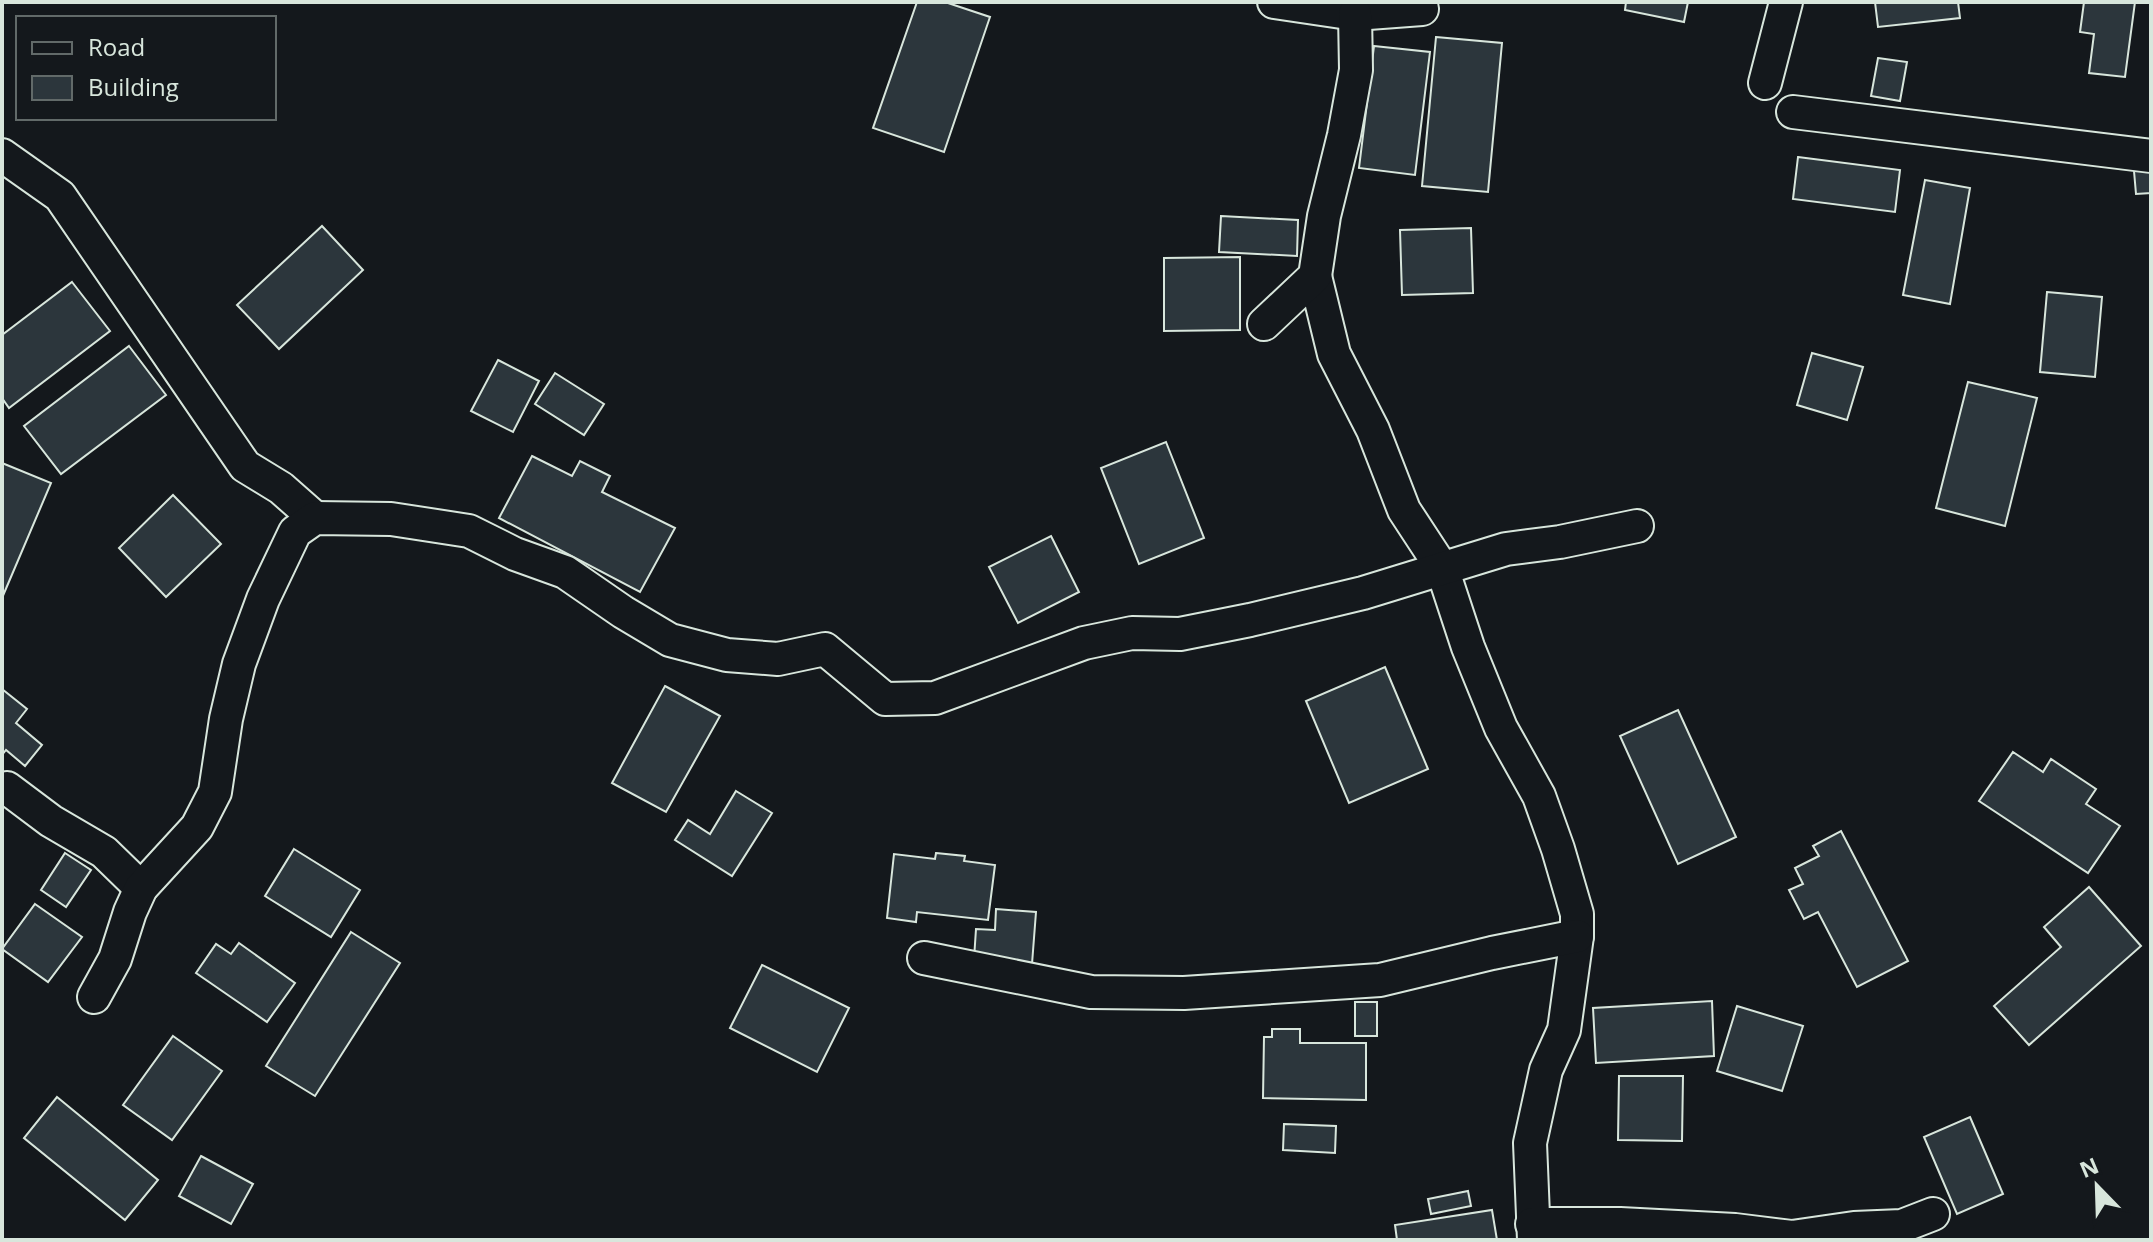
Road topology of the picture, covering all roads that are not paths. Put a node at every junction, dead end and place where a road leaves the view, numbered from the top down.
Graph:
1 (1274, 2) edge
2 (1786, 2) edge
3 (1422, 9) dead end
4 (1355, 14) junction
5 (1765, 83) dead end
6 (1793, 112) dead end
7 (2, 155) edge
8 (2151, 156) edge
9 (1315, 276) junction
10 (1264, 324) dead end
11 (315, 518) junction
12 (1637, 526) dead end
13 (1442, 568) junction
14 (7, 788) dead end
15 (141, 888) junction
16 (1577, 936) junction
17 (924, 958) dead end
18 (94, 997) dead end
19 (1933, 1214) dead end
20 (1533, 1232) edge

1 - 4 street
2 - 5 street
3 - 4 street
4 - 9 street
6 - 8 street
7 - 11 street
9 - 10 street
9 - 13 street
11 - 13 street
11 - 15 street
12 - 13 street
13 - 16 street
14 - 15 street
15 - 18 street
16 - 17 street
16 - 20 street
19 - 20 street

